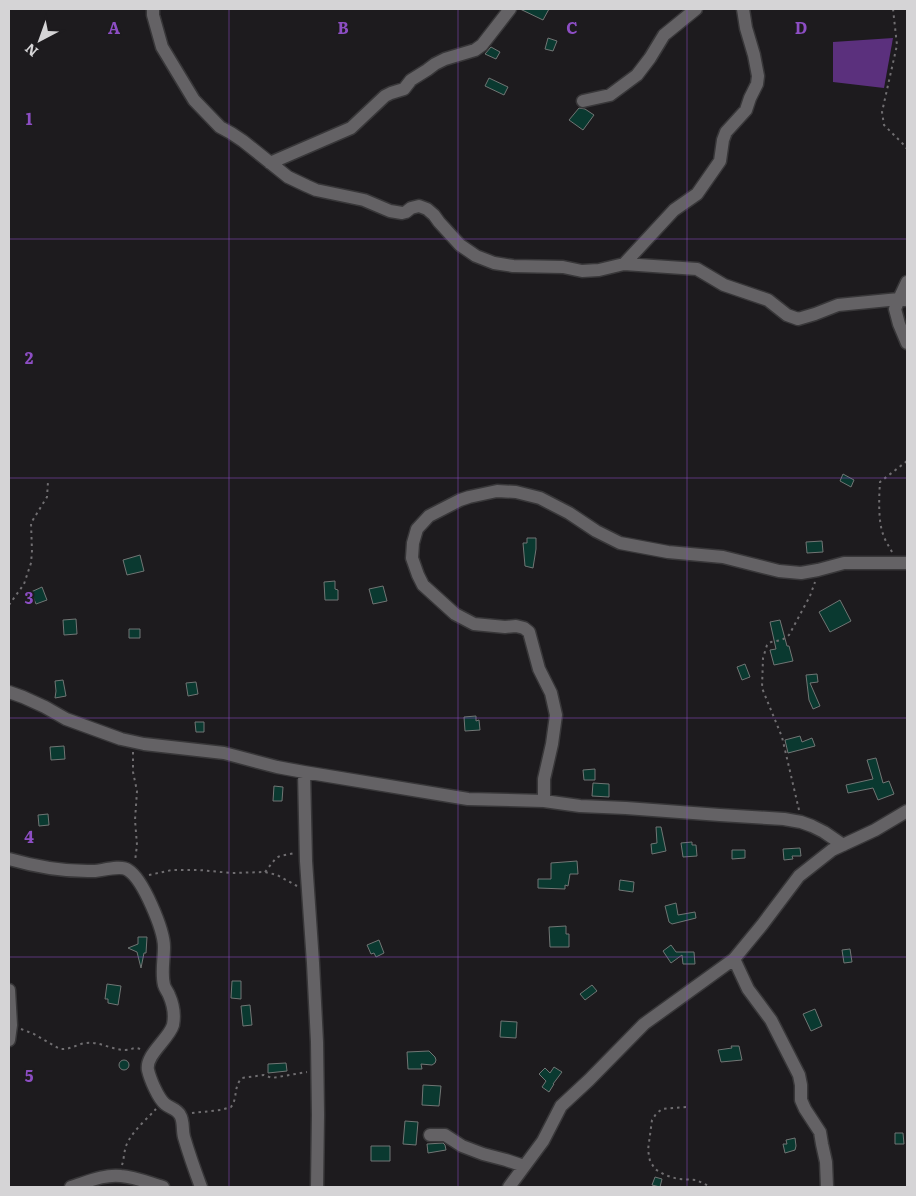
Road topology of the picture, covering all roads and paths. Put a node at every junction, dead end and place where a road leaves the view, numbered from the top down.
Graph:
1 (153, 9) edge
2 (510, 9) edge
3 (696, 9) edge
4 (743, 9) edge
5 (893, 9) edge
6 (583, 101) dead end
7 (907, 149) edge
8 (270, 163) junction
9 (624, 264) junction
10 (907, 282) edge
11 (903, 300) edge
12 (907, 343) edge
13 (907, 461) edge
14 (48, 482) dead end
15 (902, 563) edge
16 (818, 570) junction
17 (9, 605) edge
18 (9, 692) edge
19 (134, 742) junction
20 (304, 772) junction
21 (544, 801) junction
22 (907, 811) edge
23 (802, 822) junction
24 (843, 845) junction
25 (306, 847) junction
26 (9, 859) edge
27 (265, 872) junction
28 (134, 876) junction
29 (308, 893) junction
30 (734, 959) junction
31 (9, 990) edge
32 (11, 1025) junction
33 (9, 1040) edge
34 (150, 1061) junction
35 (318, 1070) junction
36 (161, 1098) junction
37 (686, 1107) dead end
38 (180, 1114) junction
39 (430, 1135) dead end
40 (524, 1166) junction
41 (120, 1176) junction
42 (71, 1187) edge
43 (162, 1187) edge
44 (201, 1187) edge
45 (317, 1187) edge
46 (509, 1187) edge
47 (711, 1187) edge
48 (827, 1187) edge

1 - 8 street
2 - 8 street
3 - 6 street
4 - 9 street
5 - 7 path
8 - 9 street
9 - 11 street
10 - 11 street
11 - 12 street
13 - 15 path
14 - 17 path
15 - 16 street
16 - 21 street
16 - 23 path
18 - 19 street
19 - 20 street
19 - 28 path
20 - 21 street
20 - 25 street
21 - 23 street
22 - 24 street
23 - 24 street
24 - 30 street
25 - 27 path
25 - 29 street
26 - 28 street
27 - 28 path
27 - 29 path
28 - 34 street
29 - 35 street
30 - 40 street
30 - 48 street
31 - 32 street
32 - 33 street
32 - 34 path
34 - 36 street
35 - 38 path
35 - 45 street
36 - 38 street
36 - 41 path
37 - 47 path
38 - 44 street
39 - 40 street
40 - 46 street
41 - 42 street
41 - 43 street

